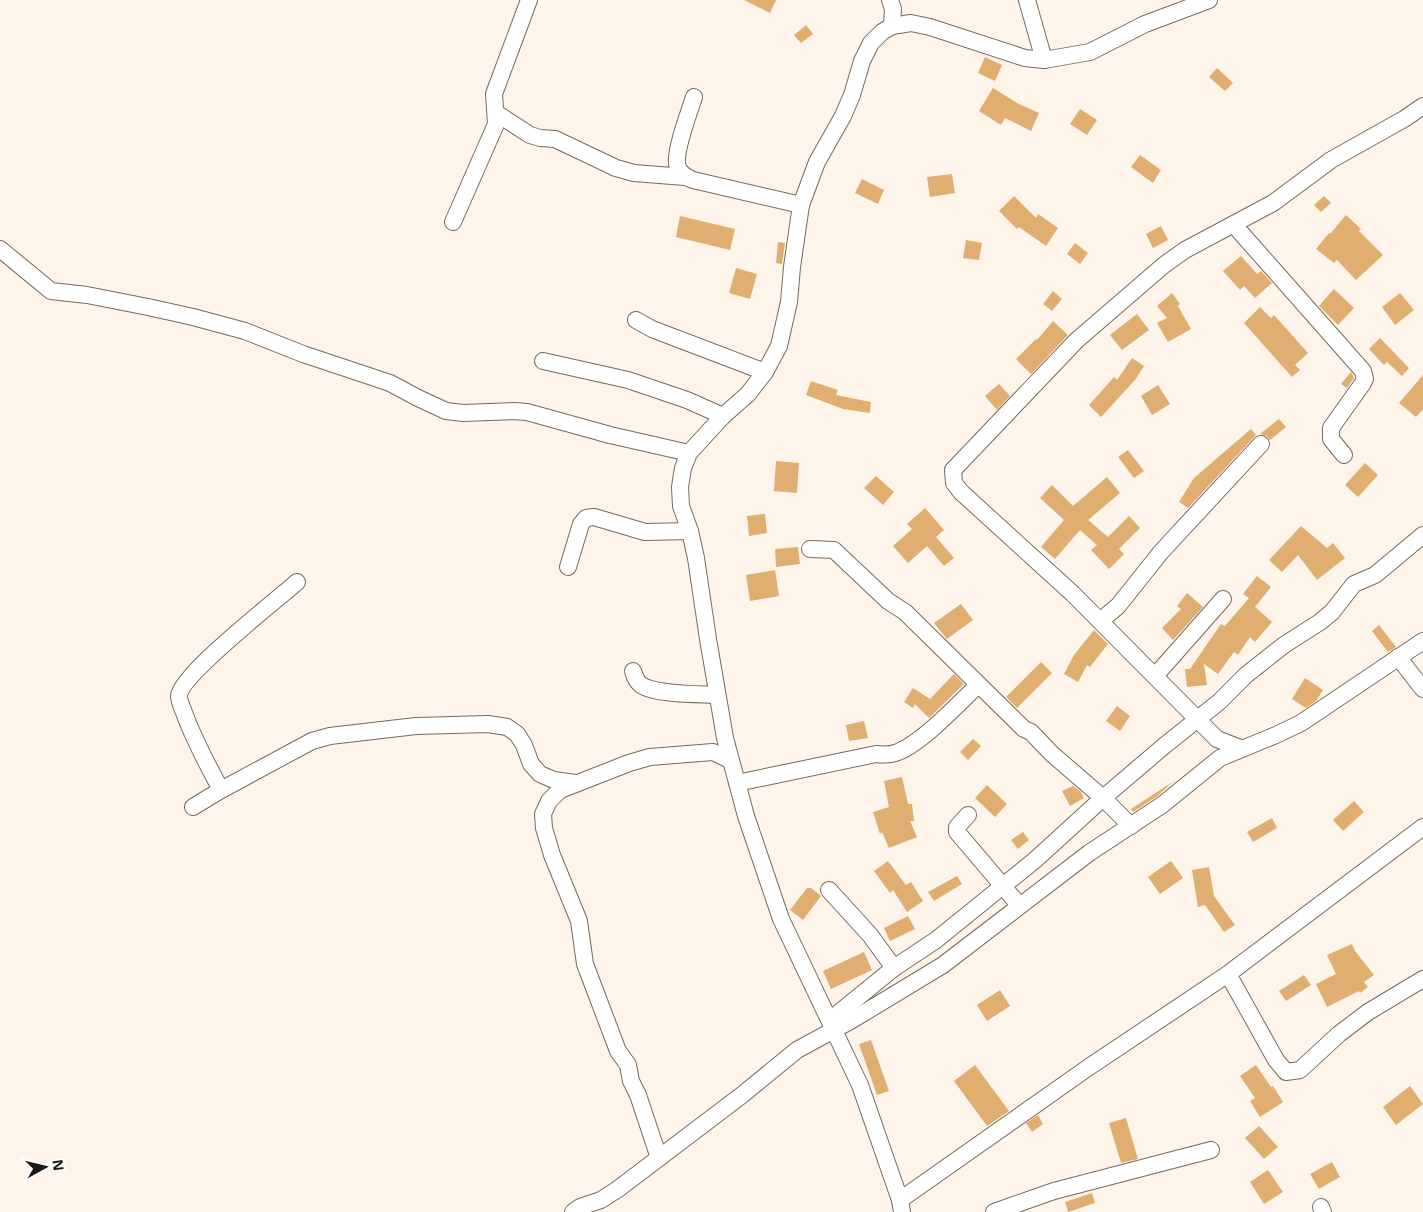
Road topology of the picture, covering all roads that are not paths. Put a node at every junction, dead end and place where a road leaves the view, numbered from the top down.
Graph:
1 (530, 0) edge
2 (890, 0) edge
3 (1027, 0) edge
4 (1210, 0) edge
5 (892, 26) junction
6 (1044, 60) junction
7 (694, 97) dead end
8 (1423, 106) edge
9 (496, 113) junction
10 (685, 177) junction
11 (801, 205) junction
12 (453, 222) dead end
13 (1234, 225) junction
14 (0, 249) edge
15 (636, 320) dead end
16 (543, 361) dead end
17 (765, 372) junction
18 (723, 416) junction
19 (1261, 444) dead end
20 (689, 453) junction
21 (1344, 455) dead end
22 (690, 531) junction
23 (1422, 538) edge
24 (810, 550) dead end
25 (568, 567) dead end
26 (297, 582) dead end
27 (1223, 599) dead end
28 (1100, 621) junction
29 (1423, 641) edge
30 (1398, 657) junction
31 (633, 671) dead end
32 (1155, 676) junction
33 (978, 685) junction
34 (1423, 689) edge
35 (717, 695) junction
36 (1198, 720) junction
37 (725, 738) junction
38 (1218, 739) junction
39 (1240, 748) junction
40 (713, 752) junction
41 (1220, 758) junction
42 (730, 760) junction
43 (575, 783) junction
44 (737, 783) junction
45 (221, 790) junction
46 (1104, 798) junction
47 (194, 807) dead end
48 (968, 815) dead end
49 (1131, 826) junction
50 (1423, 827) edge
51 (1003, 886) junction
52 (829, 890) dead end
53 (1019, 905) junction
54 (894, 968) junction
55 (1228, 974) junction
56 (1423, 979) edge
57 (833, 1025) junction
58 (653, 1139) junction
59 (676, 1145) junction
60 (1211, 1150) dead end
61 (658, 1158) junction
62 (901, 1206) edge
63 (573, 1212) edge
64 (994, 1212) edge

1 - 9 street
2 - 5 street
3 - 6 street
4 - 6 street
5 - 6 street
5 - 11 street
7 - 10 street
8 - 13 street
9 - 10 street
9 - 12 street
10 - 11 street
11 - 17 street
13 - 21 street
13 - 28 street
14 - 20 street
15 - 17 street
16 - 18 street
17 - 18 street
18 - 20 street
19 - 28 street
20 - 22 street
22 - 25 street
22 - 35 street
23 - 36 street
24 - 33 street
26 - 45 street
27 - 32 street
28 - 32 street
29 - 30 street
30 - 34 street
30 - 39 street
31 - 35 street
32 - 36 street
33 - 44 street
33 - 46 street
35 - 37 street
36 - 38 street
36 - 46 street
37 - 40 street
37 - 42 street
38 - 39 street
38 - 41 street
39 - 41 street
40 - 42 street
40 - 43 street
41 - 49 street
42 - 44 street
43 - 45 street
43 - 58 street
44 - 57 street
45 - 47 street
46 - 49 street
46 - 51 street
48 - 51 street
49 - 53 street
50 - 55 street
51 - 53 street
51 - 54 street
52 - 54 street
53 - 57 street
54 - 57 street
55 - 56 street
55 - 62 street
57 - 59 street
57 - 62 street
58 - 59 street
58 - 61 street
59 - 61 street
60 - 64 street
61 - 63 street

